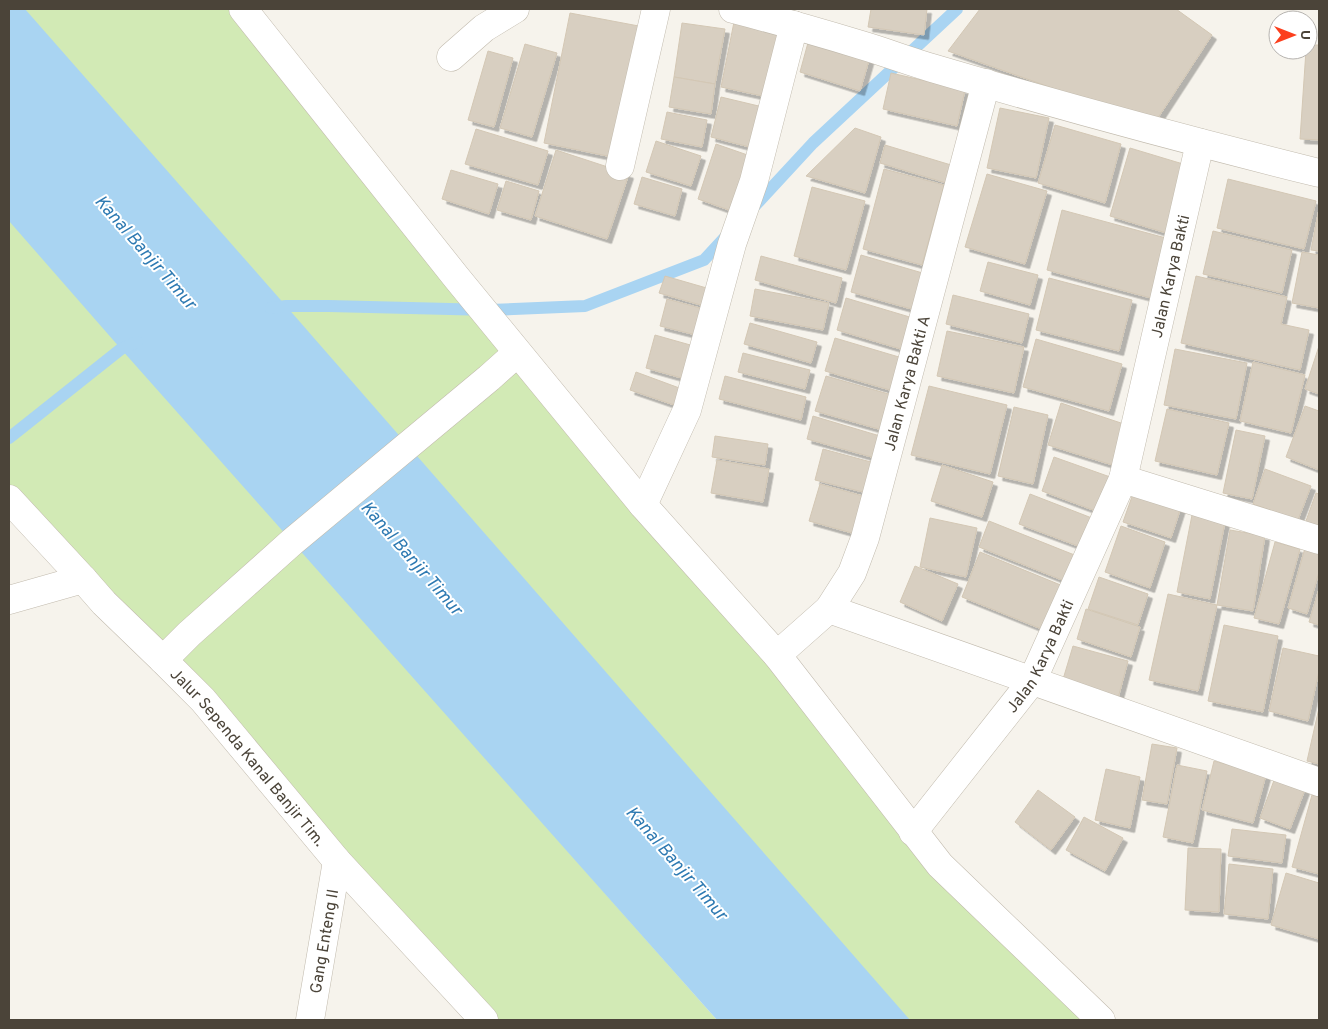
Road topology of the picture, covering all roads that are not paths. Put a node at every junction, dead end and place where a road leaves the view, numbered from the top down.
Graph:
1 (243, 9) edge
2 (515, 9) edge
3 (656, 9) edge
4 (733, 9) edge
5 (794, 25) junction
6 (451, 57) dead end
7 (986, 83) junction
8 (1200, 143) junction
9 (620, 166) dead end
10 (1319, 173) edge
11 (517, 353) junction
12 (1123, 479) junction
13 (9, 499) edge
14 (643, 505) junction
15 (1319, 540) edge
16 (83, 579) junction
17 (9, 600) edge
18 (828, 609) junction
19 (776, 655) junction
20 (164, 660) junction
21 (1032, 681) junction
22 (1319, 782) edge
23 (913, 832) junction
24 (337, 862) junction
25 (310, 1020) edge
26 (484, 1020) edge
27 (1101, 1020) edge

1 - 11 street
2 - 6 street
3 - 9 street
4 - 5 street
5 - 7 street
5 - 14 street
7 - 8 street
7 - 18 street, Jalan Karya Bakti A
8 - 10 street
8 - 12 street, Jalan Karya Bakti
11 - 14 street
11 - 20 street
12 - 15 street
12 - 21 street, Jalan Karya Bakti
13 - 16 street, Jalur Sependa Kanal Banjir Tim.
14 - 19 street
16 - 17 street
16 - 20 street, Jalur Sependa Kanal Banjir Tim.
18 - 19 street, Jalan Karya Bakti A
18 - 21 street
19 - 23 street
20 - 24 street, Jalur Sependa Kanal Banjir Tim.
21 - 22 street
21 - 23 street, Jalan Karya Bakti
23 - 27 street
24 - 25 street, Gang Enteng II
24 - 26 street, Jalur Sependa Kanal Banjir Tim.

